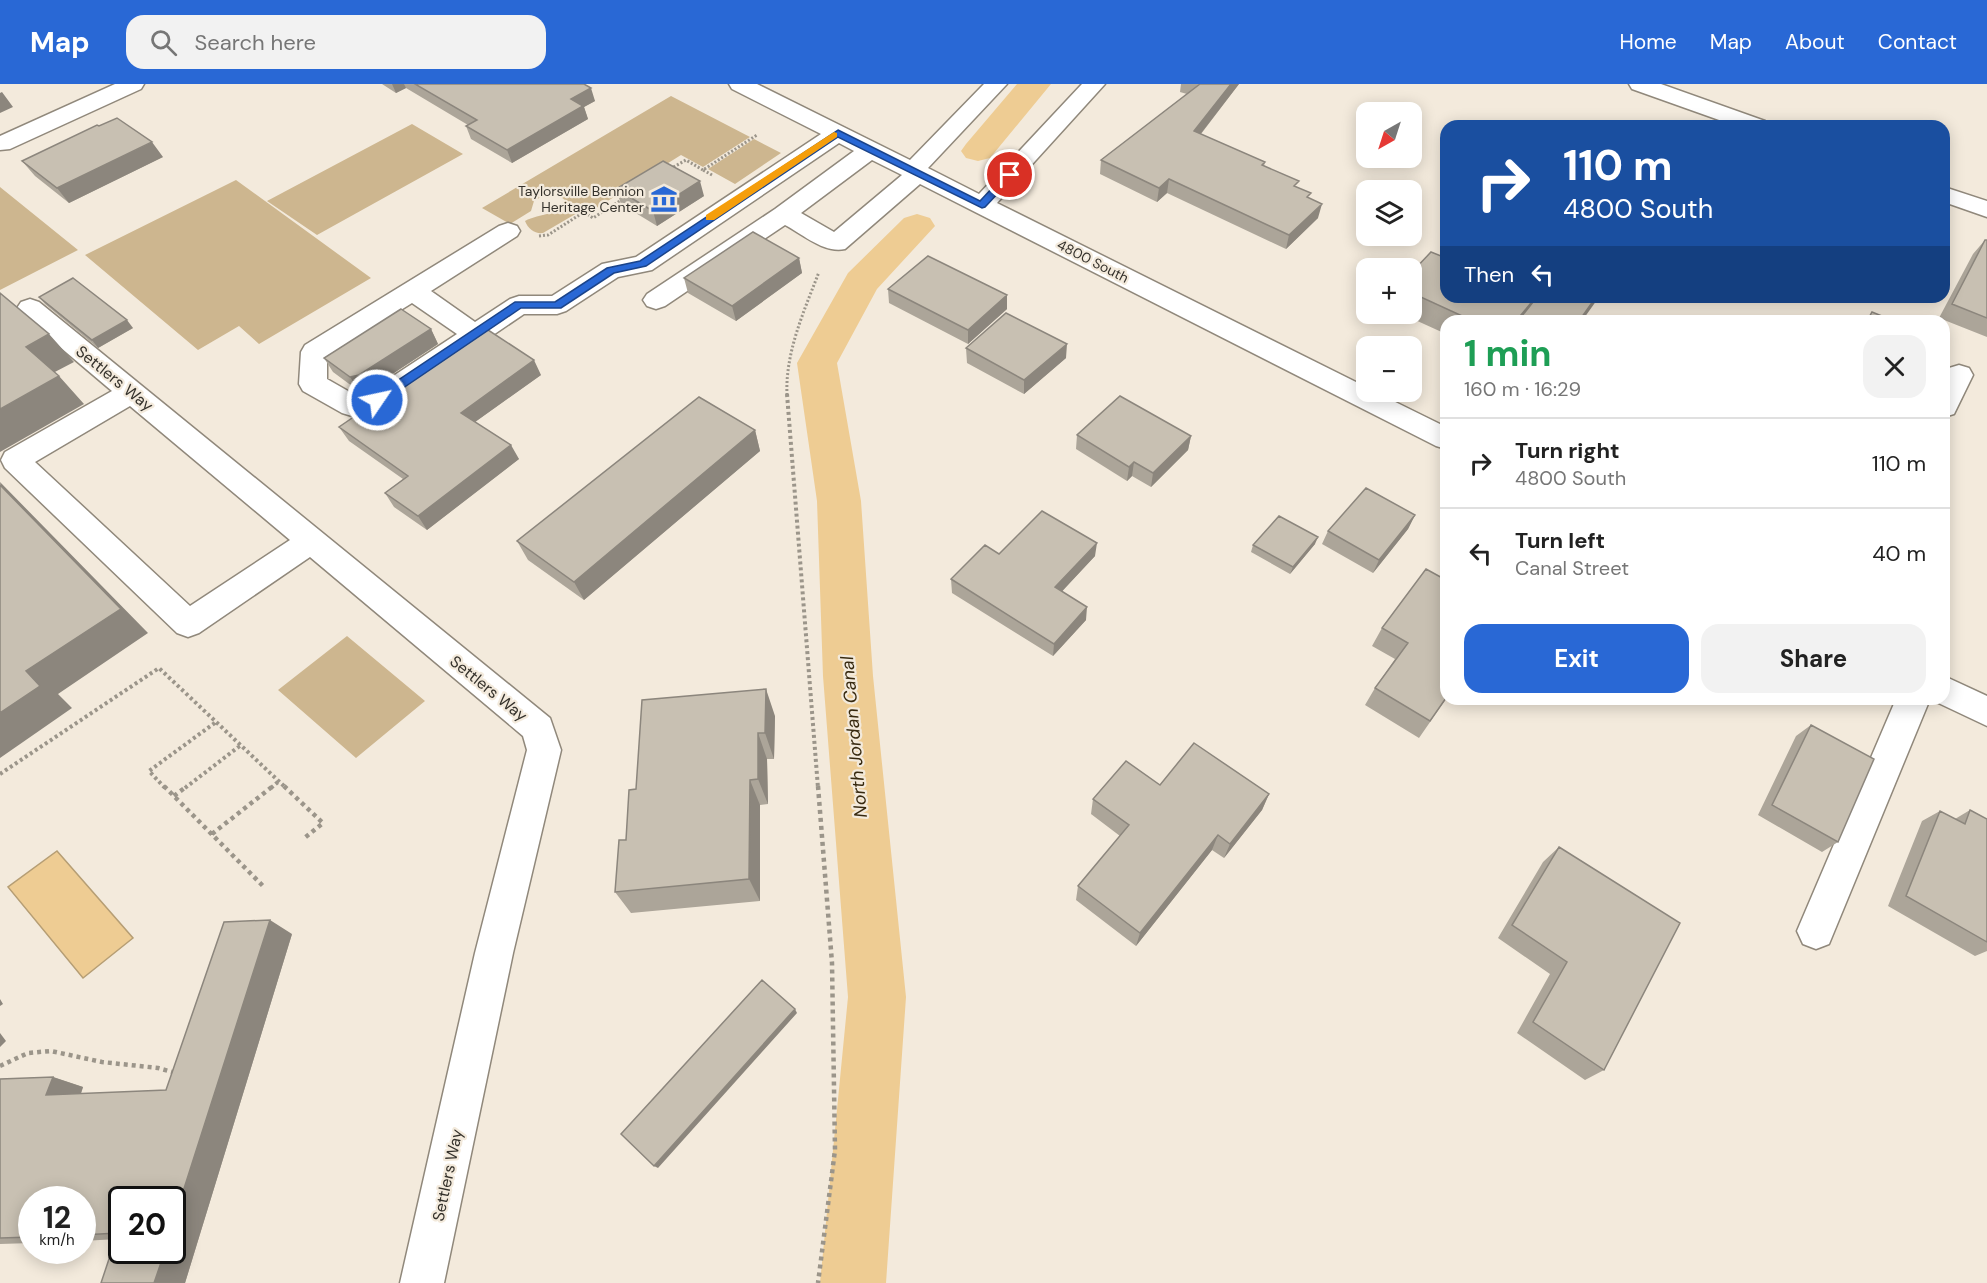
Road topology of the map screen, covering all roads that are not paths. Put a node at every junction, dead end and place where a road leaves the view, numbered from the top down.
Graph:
1 (133, 84) edge
2 (740, 84) edge
3 (996, 84) edge
4 (1094, 84) edge
5 (1640, 84) edge
6 (1740, 120) edge
7 (838, 133) junction
8 (2, 144) dead end
9 (871, 149) junction
10 (916, 172) junction
11 (1950, 196) edge
12 (982, 205) junction
13 (1987, 209) edge
14 (784, 214) junction
15 (508, 231) dead end
16 (412, 291) junction
17 (656, 300) dead end
18 (30, 308) dead end
19 (475, 334) junction
20 (1959, 375) dead end
21 (133, 392) junction
22 (1950, 394) edge
23 (1440, 436) edge
24 (311, 541) junction
25 (1950, 693) edge
26 (1910, 705) edge
27 (1987, 712) edge
28 (1816, 931) dead end
29 (422, 1283) edge

1 - 8 street
2 - 7 street, 4800 South
3 - 10 street
4 - 12 street
5 - 6 street
7 - 9 street, 4800 South
7 - 19 street
9 - 10 street, 4800 South
9 - 14 street
10 - 12 street, 4800 South
10 - 14 street
11 - 13 street
12 - 23 street, 4800 South
14 - 17 street
15 - 16 street
16 - 19 street
16 - 19 street
18 - 21 street, Settlers Way
20 - 22 street
21 - 24 street, Settlers Way
21 - 24 street
24 - 29 street, Settlers Way
25 - 27 street
26 - 28 street

